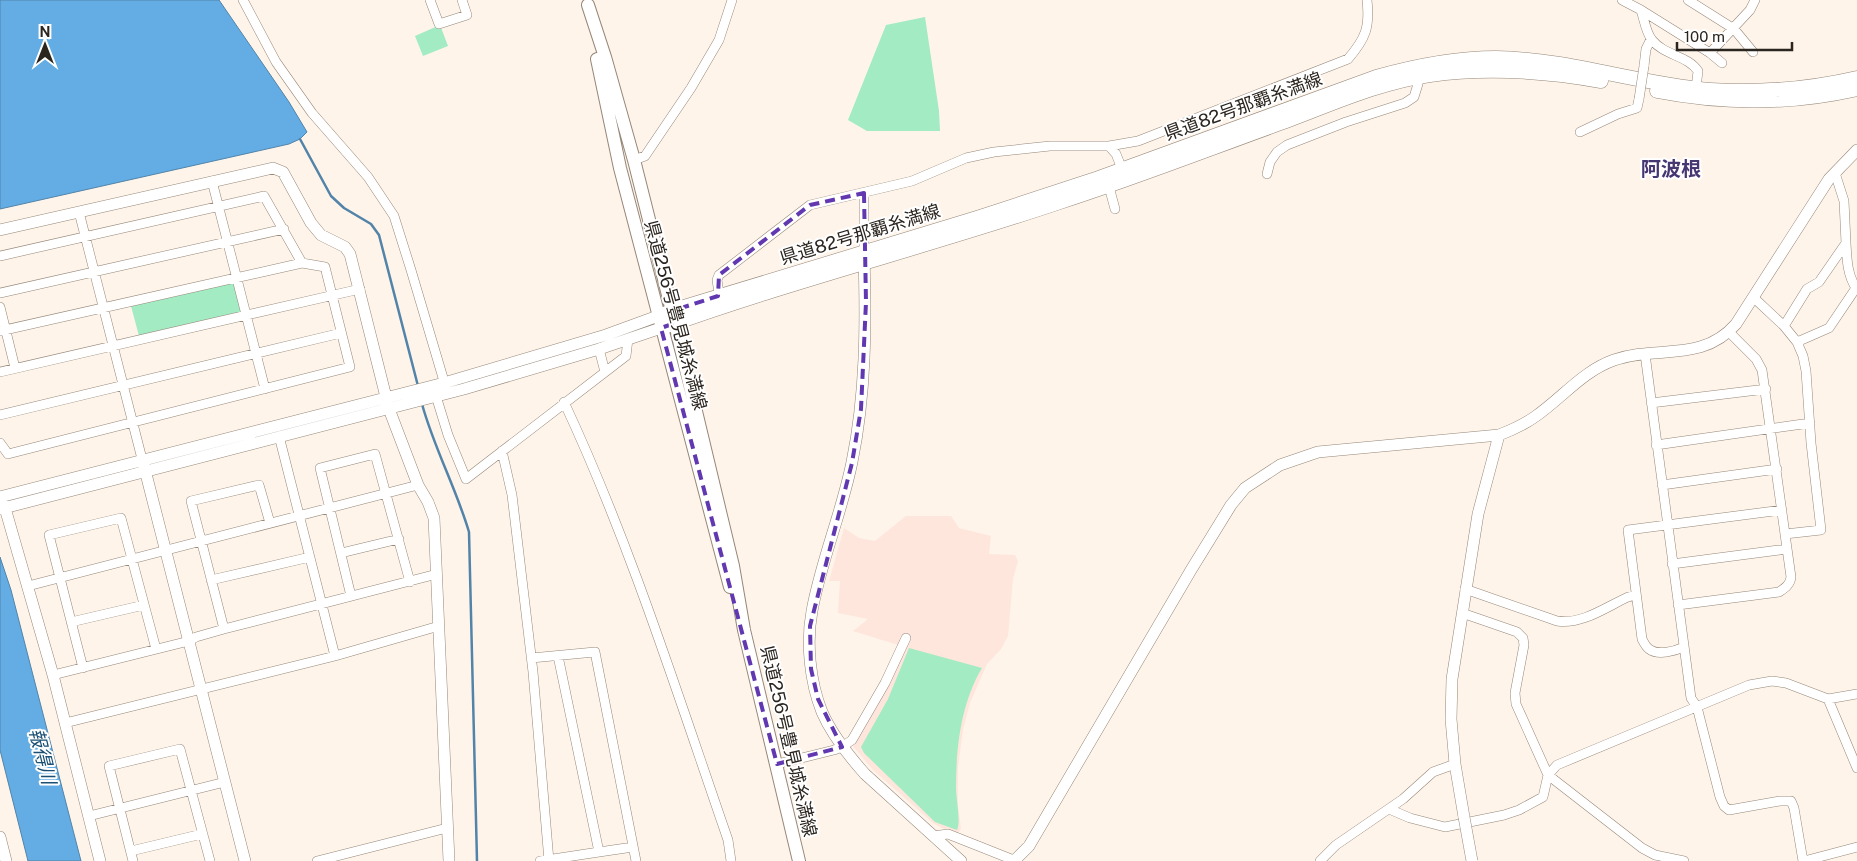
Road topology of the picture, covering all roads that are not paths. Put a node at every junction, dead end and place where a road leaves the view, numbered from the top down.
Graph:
1 (243, 0) edge
2 (430, 0) edge
3 (462, 0) edge
4 (732, 0) edge
5 (1367, 0) edge
6 (1622, 0) edge
7 (1688, 0) edge
8 (1755, 0) edge
9 (587, 3) edge
10 (1641, 10) junction
11 (1734, 29) junction
12 (1650, 39) junction
13 (1753, 52) dead end
14 (1710, 53) junction
15 (1722, 63) dead end
16 (1415, 73) junction
17 (1857, 78) edge
18 (1696, 88) junction
19 (1857, 89) edge
20 (1580, 132) dead end
21 (1109, 146) junction
22 (1857, 150) edge
23 (634, 160) junction
24 (1124, 174) junction
25 (1267, 174) dead end
26 (1835, 174) junction
27 (1107, 180) junction
28 (212, 181) junction
29 (864, 193) junction
30 (219, 206) junction
31 (1114, 209) dead end
32 (79, 212) junction
33 (284, 229) junction
34 (0, 230) edge
35 (85, 237) junction
36 (228, 242) junction
37 (1846, 243) junction
38 (0, 256) edge
39 (865, 258) junction
40 (302, 263) junction
41 (94, 272) junction
42 (237, 278) junction
43 (360, 289) junction
44 (0, 293) edge
45 (332, 296) junction
46 (1753, 298) junction
47 (721, 302) junction
48 (0, 307) edge
49 (103, 308) junction
50 (246, 315) junction
51 (674, 317) junction
52 (660, 322) junction
53 (1784, 326) junction
54 (3, 330) edge
55 (1729, 332) junction
56 (341, 333) junction
57 (628, 339) junction
58 (1798, 342) junction
59 (113, 345) junction
60 (599, 349) junction
61 (256, 354) junction
62 (1644, 354) junction
63 (15, 368) junction
64 (0, 372) edge
65 (605, 372) junction
66 (124, 386) junction
67 (265, 389) junction
68 (1766, 389) junction
69 (437, 391) junction
70 (564, 402) junction
71 (387, 403) junction
72 (1651, 404) junction
73 (0, 415) edge
74 (133, 422) junction
75 (1810, 423) junction
76 (1771, 429) junction
77 (1499, 435) junction
78 (279, 436) junction
79 (0, 443) edge
80 (1656, 445) junction
81 (502, 451) junction
82 (142, 459) junction
83 (1777, 470) junction
84 (145, 472) junction
85 (418, 484) junction
86 (1662, 484) junction
87 (386, 493) junction
88 (1, 503) edge
89 (330, 508) junction
90 (1782, 510) junction
91 (300, 515) junction
92 (270, 523) junction
93 (1667, 525) junction
94 (1785, 534) junction
95 (399, 539) junction
96 (201, 541) junction
97 (1787, 549) junction
98 (166, 550) junction
99 (341, 553) junction
100 (310, 556) junction
101 (133, 559) junction
102 (1672, 564) junction
103 (437, 574) junction
104 (60, 578) junction
105 (211, 580) junction
106 (410, 582) junction
107 (28, 586) junction
108 (1465, 589) junction
109 (1636, 595) junction
110 (352, 596) junction
111 (321, 604) junction
112 (144, 605) junction
113 (1678, 605) junction
114 (1462, 613) junction
115 (71, 622) junction
116 (439, 626) junction
117 (224, 629) junction
118 (744, 630) junction
119 (906, 638) dead end
120 (189, 641) junction
121 (1684, 647) junction
122 (156, 649) junction
123 (335, 656) junction
124 (558, 656) junction
125 (531, 658) junction
126 (83, 668) junction
127 (53, 676) junction
128 (201, 689) junction
129 (1857, 694) edge
130 (1828, 699) junction
131 (1696, 707) junction
132 (65, 723) junction
133 (842, 747) junction
134 (777, 764) junction
135 (1454, 764) junction
136 (1857, 768) edge
137 (1548, 775) junction
138 (225, 782) junction
139 (191, 791) junction
140 (120, 809) junction
141 (1389, 809) junction
142 (89, 816) junction
143 (447, 828) junction
144 (202, 834) junction
145 (933, 836) junction
146 (0, 837) edge
147 (633, 847) junction
148 (1857, 847) edge
149 (131, 851) junction
150 (599, 852) junction
151 (340, 858) edge
152 (6, 861) edge
153 (100, 861) edge
154 (133, 861) edge
155 (210, 861) edge
156 (245, 861) edge
157 (317, 861) edge
158 (449, 861) edge
159 (546, 861) edge
160 (636, 861) edge
161 (731, 861) edge
162 (799, 861) edge
163 (961, 861) edge
164 (1015, 861) edge
165 (1320, 861) edge
166 (1472, 861) edge
167 (1684, 861) edge
168 (1804, 861) edge

1 - 69 street
2 - 3 street
4 - 23 street
5 - 21 street
6 - 10 street
7 - 11 street
8 - 11 street
9 - 23 main road, 県道256号豊見城糸満線
9 - 52 main road, 県道256号豊見城糸満線
10 - 12 street
10 - 14 street
11 - 13 street
11 - 14 street
12 - 18 street
12 - 20 street, bridge
14 - 15 street
16 - 18 main road, 県道82号那覇糸満線
16 - 19 main road, 県道82号那覇糸満線
16 - 24 main road, 県道82号那覇糸満線
16 - 25 street
17 - 18 main road, 県道82号那覇糸満線
21 - 24 street
21 - 29 street
22 - 26 street
23 - 51 main road, 県道256号豊見城糸満線
24 - 27 main road, 県道82号那覇糸満線
26 - 37 street
26 - 46 street
27 - 31 street
27 - 39 main road, 県道82号那覇糸満線
28 - 30 street
28 - 32 street
28 - 43 street
29 - 39 street
29 - 47 street
30 - 33 street
30 - 35 street
30 - 36 street
32 - 34 street
32 - 35 street
33 - 36 street
33 - 40 street
35 - 38 street
35 - 41 street
36 - 41 street
36 - 42 street
37 - 53 street
37 - 58 street
39 - 47 main road, 県道82号那覇糸満線
39 - 133 street
40 - 42 street
40 - 45 street
41 - 44 street
41 - 49 street
42 - 49 street
42 - 50 street
43 - 45 street
43 - 71 street
45 - 50 street
45 - 56 street
46 - 53 street
46 - 55 street
47 - 51 main road, 県道82号那覇糸満線
48 - 54 street
49 - 54 street
49 - 59 street
50 - 59 street
50 - 61 street
51 - 52 main road, 県道82号那覇糸満線
51 - 118 main road, 県道256号豊見城糸満線
52 - 57 street
52 - 69 street
52 - 118 main road, 県道256号豊見城糸満線
53 - 58 street
54 - 63 street
55 - 62 street
55 - 68 street
56 - 61 street
56 - 67 street
57 - 60 street
57 - 65 street
58 - 75 street
59 - 63 street
59 - 66 street
60 - 65 street
60 - 69 street
61 - 66 street
61 - 67 street
62 - 72 street
62 - 77 street
63 - 64 street
65 - 70 street
66 - 73 street
66 - 74 street
67 - 74 street
68 - 72 street
68 - 76 street
69 - 71 street
69 - 81 street
70 - 81 street
70 - 161 street
71 - 78 street
71 - 82 street
71 - 85 street
72 - 80 street
74 - 79 street
74 - 82 street
75 - 76 street
75 - 94 street
76 - 80 street
76 - 83 street
77 - 108 street
77 - 164 street
78 - 84 street
78 - 91 street
80 - 86 street
81 - 125 street
82 - 84 street
82 - 88 street
83 - 86 street
83 - 90 street
84 - 88 street
84 - 98 street
85 - 87 street
85 - 103 street
86 - 93 street
87 - 89 street
87 - 89 street
87 - 95 street
88 - 107 street
89 - 91 street
89 - 99 street
90 - 93 street
90 - 94 street
91 - 92 street
91 - 100 street
92 - 96 street
92 - 96 street
93 - 102 street
93 - 109 street
94 - 97 street
95 - 99 street
95 - 106 street
96 - 98 street
96 - 105 street
97 - 102 street
97 - 113 street
98 - 101 street
98 - 120 street
99 - 110 street
100 - 105 street
100 - 111 street
101 - 104 street
101 - 104 street
101 - 112 street
102 - 113 street
103 - 106 street
103 - 116 street
104 - 107 street
104 - 115 street
105 - 117 street
106 - 110 street
107 - 127 street
108 - 109 street
108 - 114 street
109 - 121 street
110 - 111 street
111 - 117 street
111 - 123 street
112 - 115 street
112 - 122 street
113 - 121 street
114 - 135 street
114 - 137 street
115 - 126 street
116 - 123 street
116 - 143 street
117 - 120 street
118 - 134 main road, 県道256号豊見城糸満線
119 - 133 street
120 - 122 street
120 - 128 street
121 - 131 street
122 - 126 street
123 - 128 street
124 - 125 street
124 - 147 street
124 - 150 street
125 - 159 street
126 - 127 street
127 - 132 street
128 - 132 street
128 - 138 street
129 - 130 street
130 - 131 street
130 - 136 street
131 - 137 street
131 - 168 street
132 - 142 street
133 - 134 street
133 - 145 street
134 - 162 main road, 県道256号豊見城糸満線
135 - 141 street
135 - 166 street, bridge
137 - 141 street
137 - 167 street
138 - 139 street
138 - 156 street
139 - 140 street
139 - 140 street
139 - 144 street
140 - 142 street
140 - 149 street
141 - 165 street
142 - 153 street
143 - 151 street
143 - 158 street
144 - 149 street
144 - 155 street
145 - 163 street
145 - 164 street
146 - 152 street
147 - 150 street
147 - 160 street
148 - 168 street
149 - 154 street
150 - 159 street
151 - 157 street

